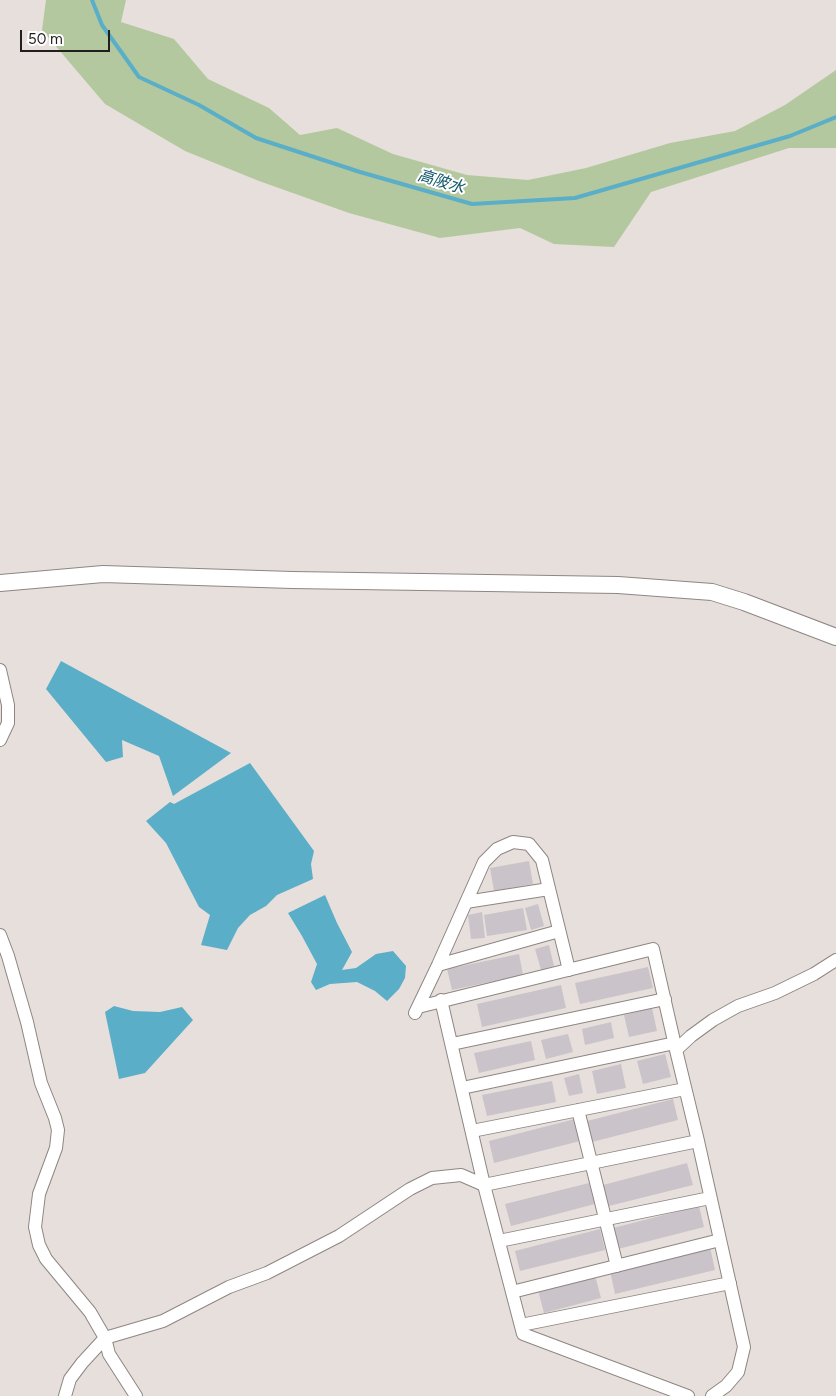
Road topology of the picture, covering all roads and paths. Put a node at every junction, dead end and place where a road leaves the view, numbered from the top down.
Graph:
1 (0, 583) edge
2 (836, 637) edge
3 (0, 670) edge
4 (0, 740) edge
5 (549, 889) junction
6 (466, 902) junction
7 (559, 931) junction
8 (0, 935) edge
9 (836, 960) edge
10 (438, 965) junction
11 (569, 970) junction
12 (665, 999) junction
13 (441, 1000) junction
14 (452, 1044) junction
15 (676, 1047) junction
16 (462, 1088) junction
17 (684, 1090) junction
18 (578, 1110) junction
19 (472, 1131) junction
20 (698, 1141) junction
21 (592, 1163) junction
22 (484, 1185) junction
23 (710, 1198) junction
24 (606, 1220) junction
25 (720, 1240) junction
26 (499, 1241) junction
27 (617, 1266) junction
28 (730, 1283) junction
29 (512, 1292) junction
30 (521, 1325) junction
31 (105, 1338) junction
32 (65, 1396) edge
33 (136, 1396) edge
34 (688, 1396) edge
35 (712, 1396) edge

1 - 2 street
3 - 4 street
5 - 6 street
5 - 6 street
5 - 7 street
6 - 10 street
7 - 10 street
7 - 11 street
8 - 31 street
9 - 15 street
10 - 13 street
11 - 12 street
11 - 13 street
12 - 14 street
12 - 15 street
13 - 14 street
14 - 16 street
15 - 16 street
15 - 17 street
16 - 19 street
17 - 18 street
17 - 20 street
18 - 19 street
18 - 21 street
19 - 22 street
20 - 21 street
20 - 23 street
21 - 22 street
21 - 24 street
22 - 26 street
22 - 31 street
23 - 24 street
23 - 25 street
24 - 26 street
24 - 27 street
25 - 27 street
25 - 28 street
26 - 29 street
27 - 29 street
28 - 30 street
28 - 35 street
29 - 30 street
30 - 34 street
31 - 32 street
31 - 33 street

